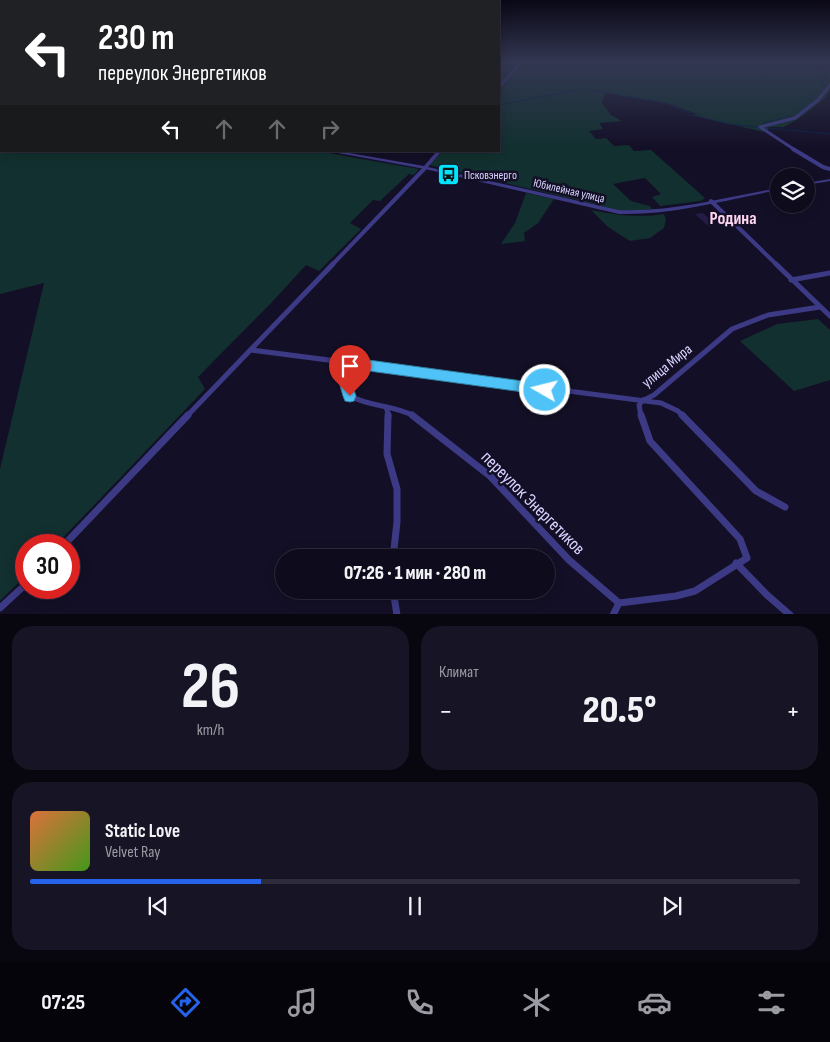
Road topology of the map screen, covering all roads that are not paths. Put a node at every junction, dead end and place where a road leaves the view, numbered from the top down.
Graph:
1 (825, 91) edge
2 (335, 152) edge
3 (439, 152) edge
4 (425, 168) junction
5 (830, 170) edge
6 (830, 180) edge
7 (815, 182) edge
8 (770, 191) edge
9 (711, 201) junction
10 (830, 273) edge
11 (792, 280) junction
12 (820, 307) junction
13 (830, 316) edge
14 (252, 350) junction
15 (339, 361) junction
16 (643, 400) junction
17 (386, 407) junction
18 (785, 507) dead end
19 (75, 534) edge
20 (394, 549) edge
21 (736, 563) junction
22 (15, 594) edge
23 (394, 599) edge
24 (619, 603) junction
25 (0, 608) edge
26 (397, 614) edge
27 (613, 614) edge
28 (790, 614) edge

1 - 5 street
2 - 4 street, Юбилейная улица
3 - 4 street
4 - 9 street, Юбилейная улица
4 - 14 street
6 - 7 street
8 - 9 street, Юбилейная улица
9 - 11 street
10 - 11 street
11 - 12 street
12 - 13 street
12 - 16 street, улица Мира
14 - 15 street, улица Мира
14 - 19 street
15 - 16 street, улица Мира
15 - 17 street, переулок Энергетиков
16 - 18 street
16 - 21 street
17 - 20 street
17 - 24 street, переулок Энергетиков
21 - 24 street
21 - 28 street
22 - 25 street
23 - 26 street
24 - 27 street

